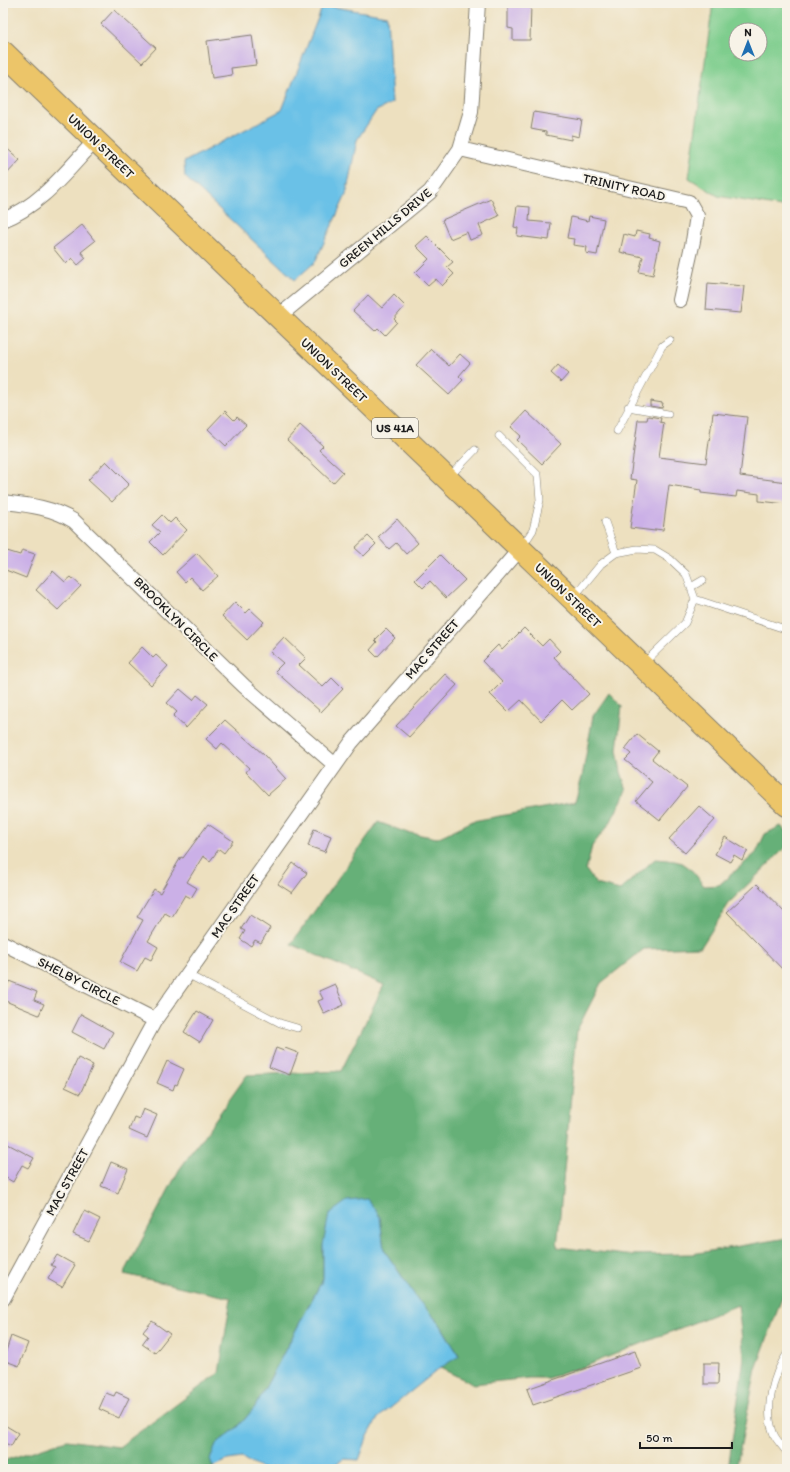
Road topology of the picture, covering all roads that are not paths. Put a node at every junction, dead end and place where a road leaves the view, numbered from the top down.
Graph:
1 (478, 3) edge
2 (3, 52) edge
3 (95, 140) junction
4 (460, 149) junction
5 (3, 220) edge
6 (680, 300) dead end
7 (278, 317) junction
8 (670, 340) dead end
9 (628, 407) junction
10 (668, 414) dead end
11 (617, 431) dead end
12 (499, 436) dead end
13 (475, 450) dead end
14 (447, 478) junction
15 (3, 502) edge
16 (605, 522) dead end
17 (520, 548) junction
18 (616, 553) junction
19 (703, 580) dead end
20 (691, 587) junction
21 (572, 599) junction
22 (695, 599) junction
23 (787, 628) edge
24 (642, 665) junction
25 (335, 765) junction
26 (787, 805) edge
27 (3, 943) edge
28 (187, 974) junction
29 (155, 1020) junction
30 (297, 1028) dead end
31 (3, 1299) edge
32 (787, 1354) edge
33 (787, 1452) edge

1 - 4 street, GREEN HILLS DRIVE
2 - 3 main road, UNION STREET / US 41A
3 - 5 street
3 - 7 main road, UNION STREET / US 41A
4 - 6 street, TRINITY ROAD
4 - 7 street, GREEN HILLS DRIVE
7 - 14 main road, UNION STREET / US 41A
8 - 9 lane
9 - 10 lane
9 - 11 lane
12 - 17 lane
13 - 14 lane
14 - 17 main road, UNION STREET / US 41A
15 - 25 street, BROOKLYN CIRCLE
16 - 18 lane
17 - 21 main road, UNION STREET / US 41A
17 - 25 street, MAC STREET
18 - 20 lane
18 - 21 lane
19 - 20 lane
20 - 22 lane
21 - 24 main road, UNION STREET / US 41A
22 - 23 lane
22 - 24 lane
24 - 26 main road, UNION STREET / US 41A
25 - 28 street, MAC STREET
27 - 29 street, SHELBY CIRCLE
28 - 29 street, MAC STREET
28 - 30 lane
29 - 31 street, MAC STREET
32 - 33 lane

